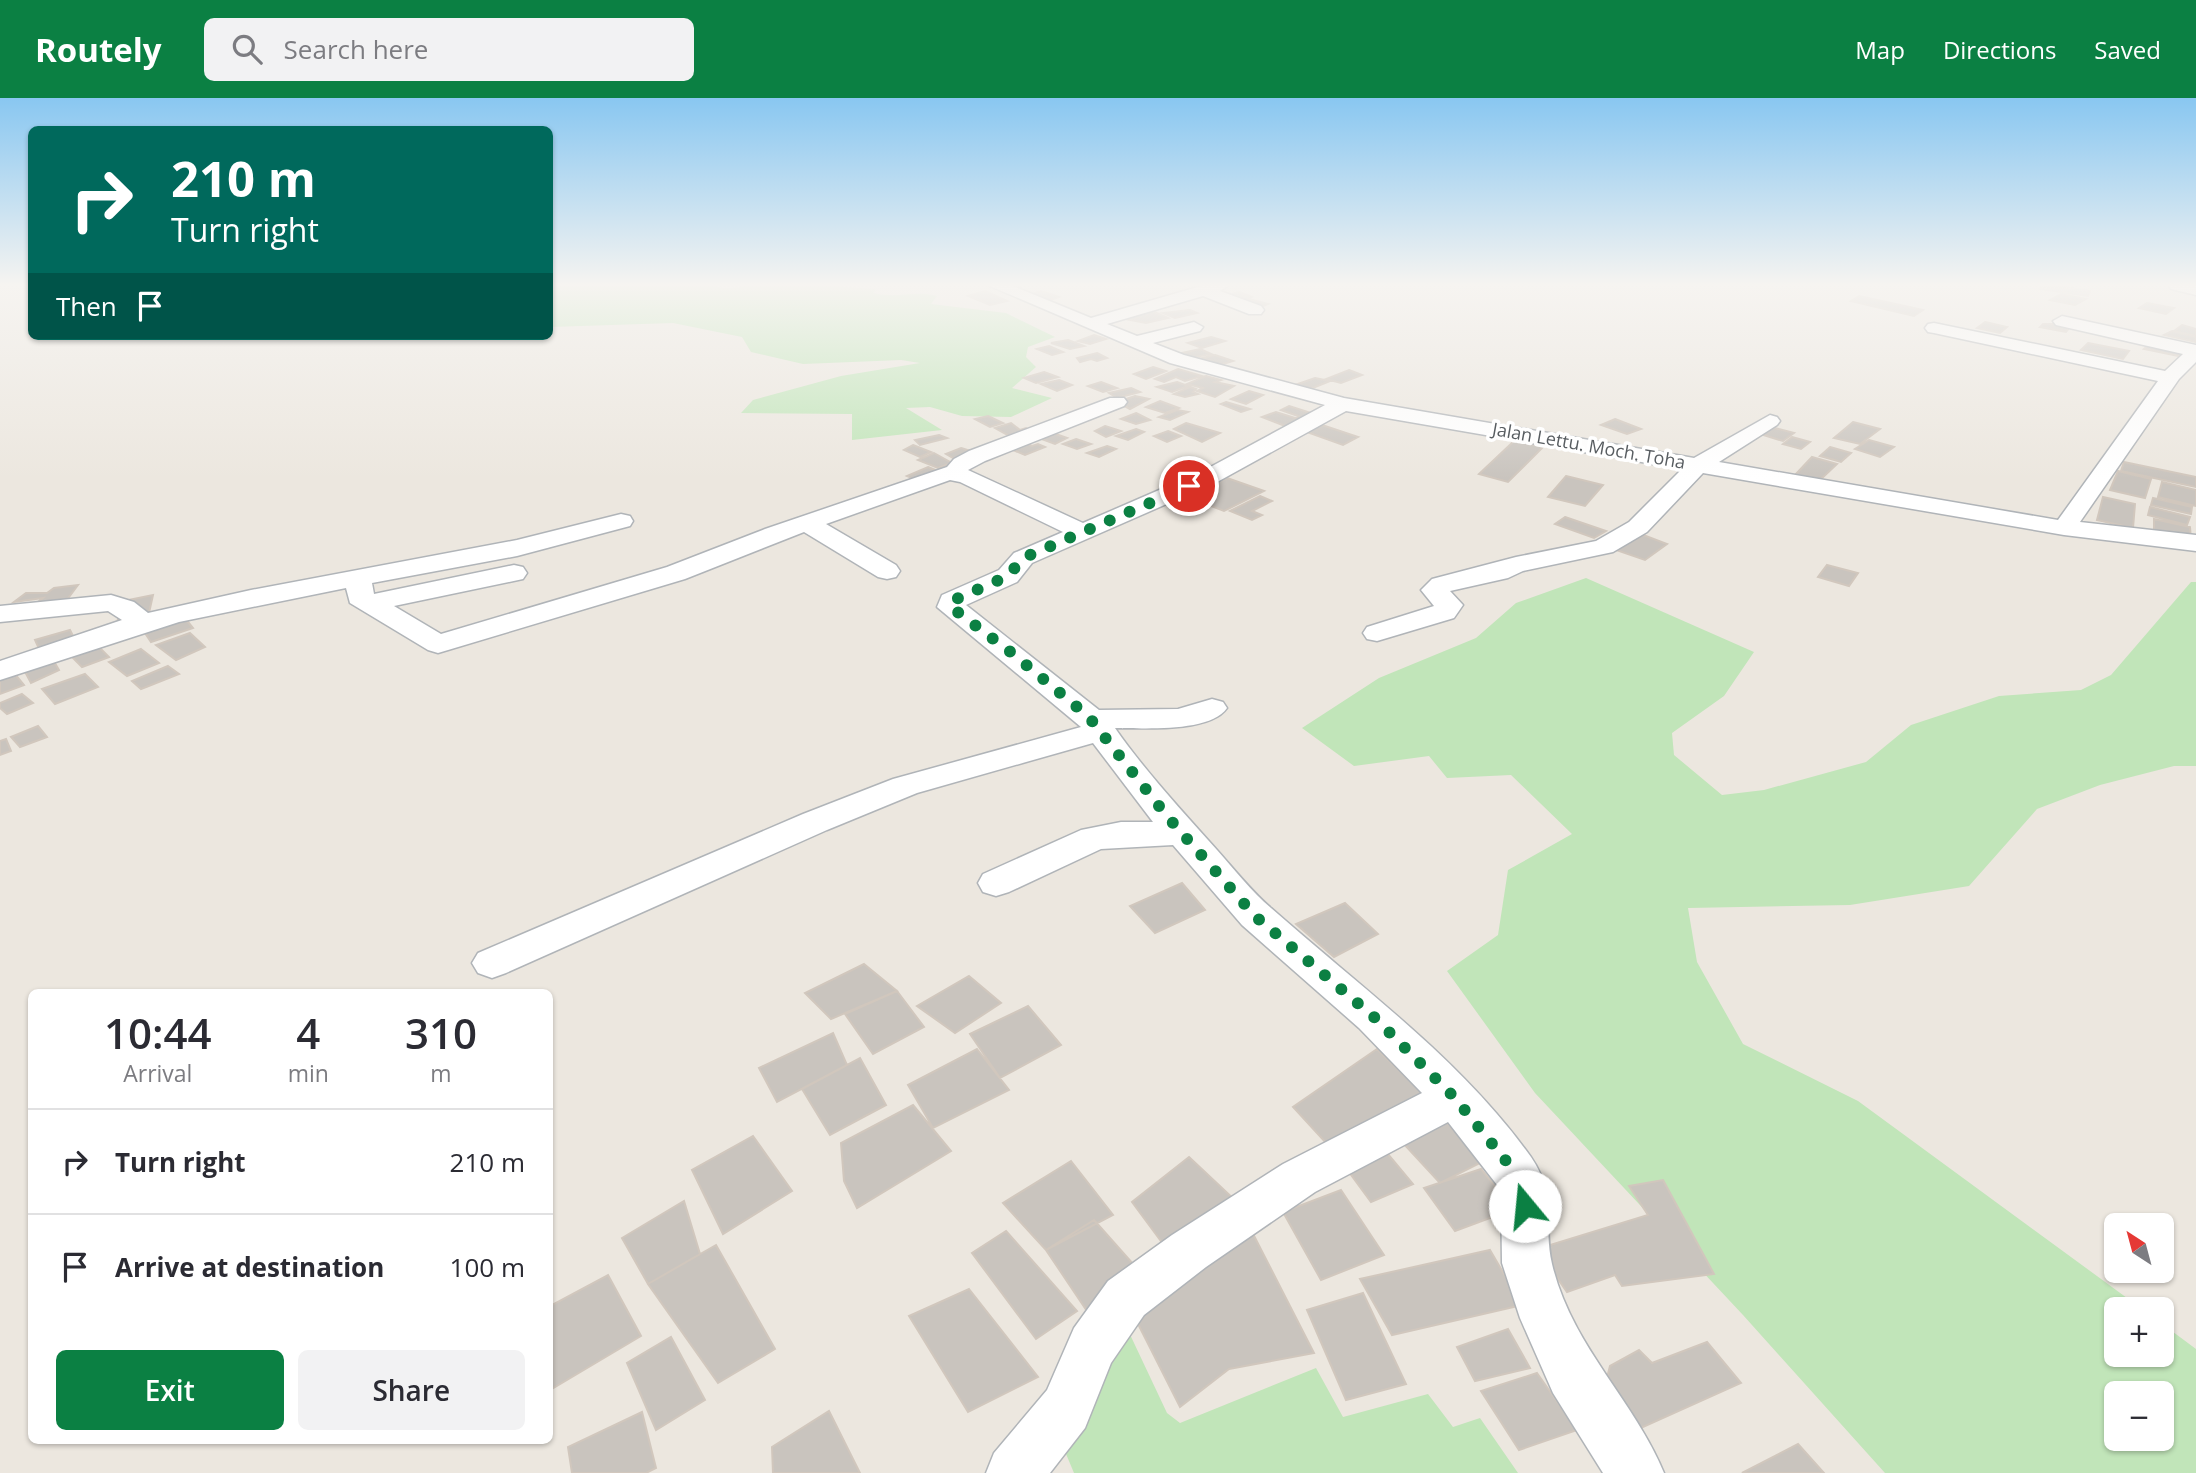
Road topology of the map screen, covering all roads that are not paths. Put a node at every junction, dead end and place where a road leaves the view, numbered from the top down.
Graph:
1 (1156, 350) edge
2 (2039, 350) edge
3 (2196, 351) edge
4 (2170, 378) junction
5 (1118, 402) dead end
6 (1343, 404) junction
7 (1770, 421) dead end
8 (1698, 465) junction
9 (954, 472) junction
10 (621, 521) dead end
11 (807, 523) junction
12 (2064, 528) junction
13 (1083, 532) junction
14 (2196, 543) edge
15 (887, 571) dead end
16 (514, 573) dead end
17 (358, 577) junction
18 (370, 603) junction
19 (0, 614) edge
20 (143, 622) junction
21 (1377, 633) dead end
22 (0, 671) edge
23 (1212, 708) dead end
24 (1096, 725) junction
25 (1181, 833) junction
26 (996, 883) dead end
27 (492, 962) dead end
28 (1454, 1097) junction
29 (1014, 1473) edge
30 (1636, 1473) edge

1 - 6 street, Jalan Lettu. Moch. Toha
2 - 4 street
3 - 4 street
4 - 12 street
5 - 9 street
6 - 8 street, Jalan Lettu. Moch. Toha
6 - 13 street
7 - 8 street
8 - 12 street, Jalan Lettu. Moch. Toha
8 - 21 street
9 - 11 street
9 - 13 street
10 - 17 street
11 - 15 street
11 - 18 street
12 - 14 street, Jalan Lettu. Moch. Toha
13 - 24 street
16 - 18 street
17 - 18 street
17 - 20 street
19 - 20 street
20 - 22 street
23 - 24 street
24 - 25 street
24 - 27 street
25 - 26 street
25 - 28 street
28 - 29 street
28 - 30 street

